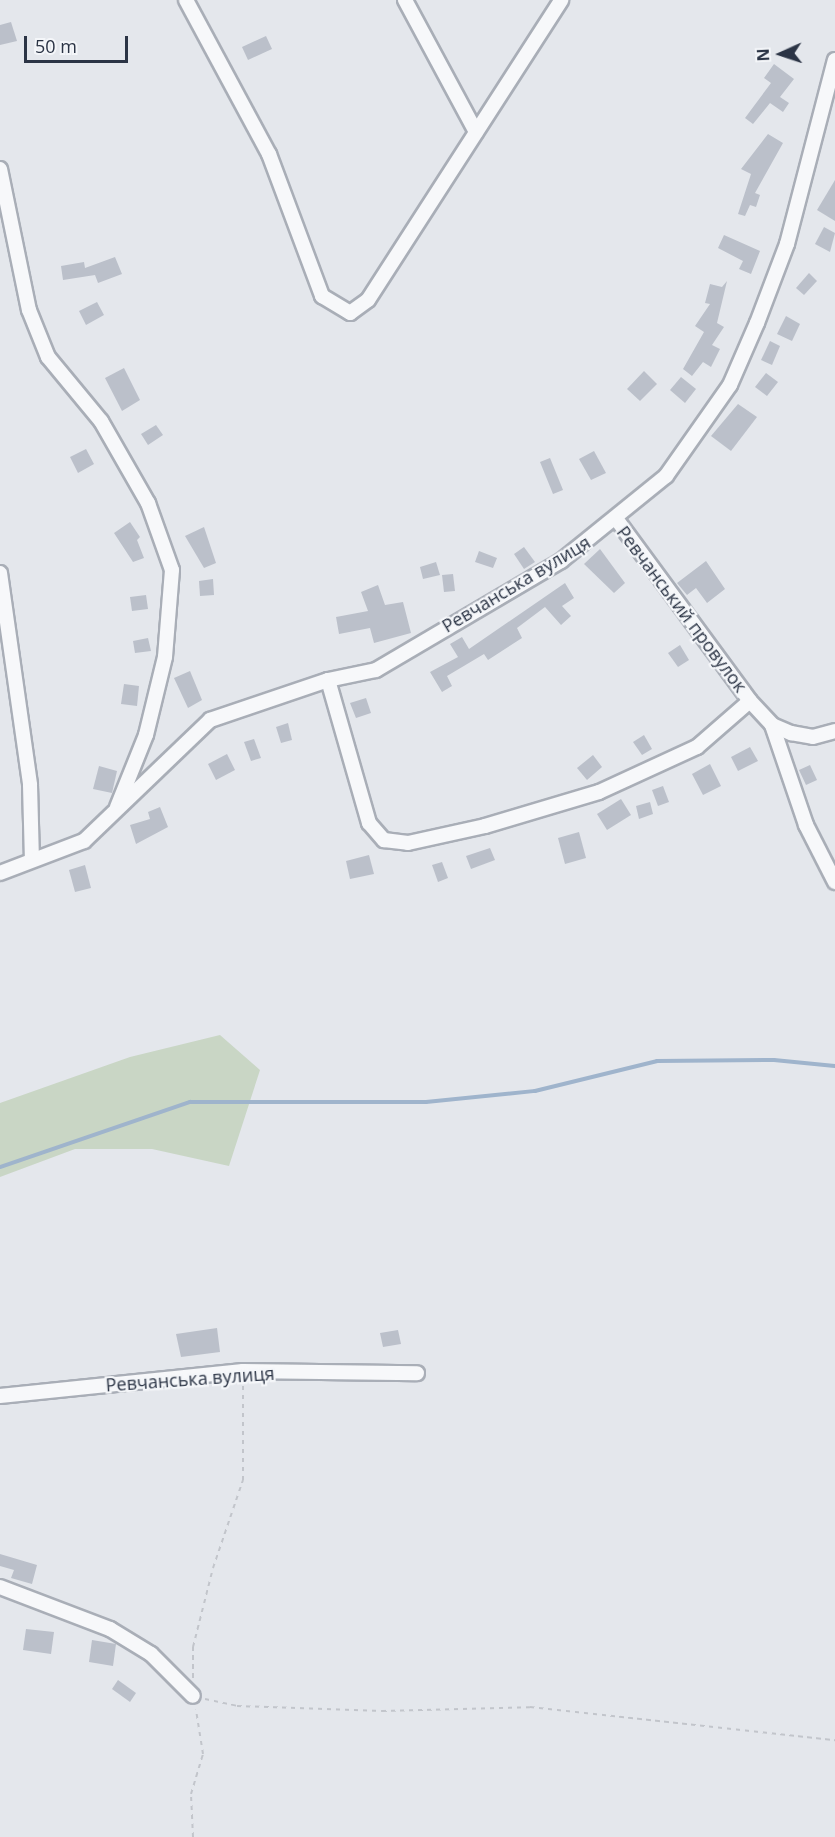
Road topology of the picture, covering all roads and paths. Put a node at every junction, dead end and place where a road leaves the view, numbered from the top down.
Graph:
1 (186, 0) edge
2 (405, 0) edge
3 (561, 0) edge
4 (835, 60) edge
5 (476, 132) junction
6 (0, 169) edge
7 (617, 520) junction
8 (0, 573) edge
9 (14, 676) junction
10 (328, 680) junction
11 (0, 682) edge
12 (750, 701) junction
13 (772, 724) junction
14 (835, 731) edge
15 (115, 811) junction
16 (32, 860) junction
17 (0, 873) edge
18 (835, 882) edge
19 (243, 1371) junction
20 (417, 1373) dead end
21 (0, 1396) edge
22 (0, 1587) edge
23 (193, 1696) junction
24 (835, 1740) edge
25 (193, 1837) edge

1 - 5 street
2 - 5 street
3 - 5 street
4 - 7 street, Ревчанська вулиця
6 - 15 street
7 - 10 street, Ревчанська вулиця
7 - 12 street, Ревчанський провулок
8 - 9 street
9 - 11 street
9 - 16 street
10 - 12 street, Ревчанський провулок
10 - 15 street, Ревчанська вулиця
12 - 13 street
13 - 14 street
13 - 18 street
15 - 16 street, Ревчанська вулиця
16 - 17 street, Ревчанська вулиця
19 - 20 street, Ревчанська вулиця
19 - 21 street, Ревчанська вулиця
19 - 23 path
22 - 23 street
23 - 24 path
23 - 25 path

